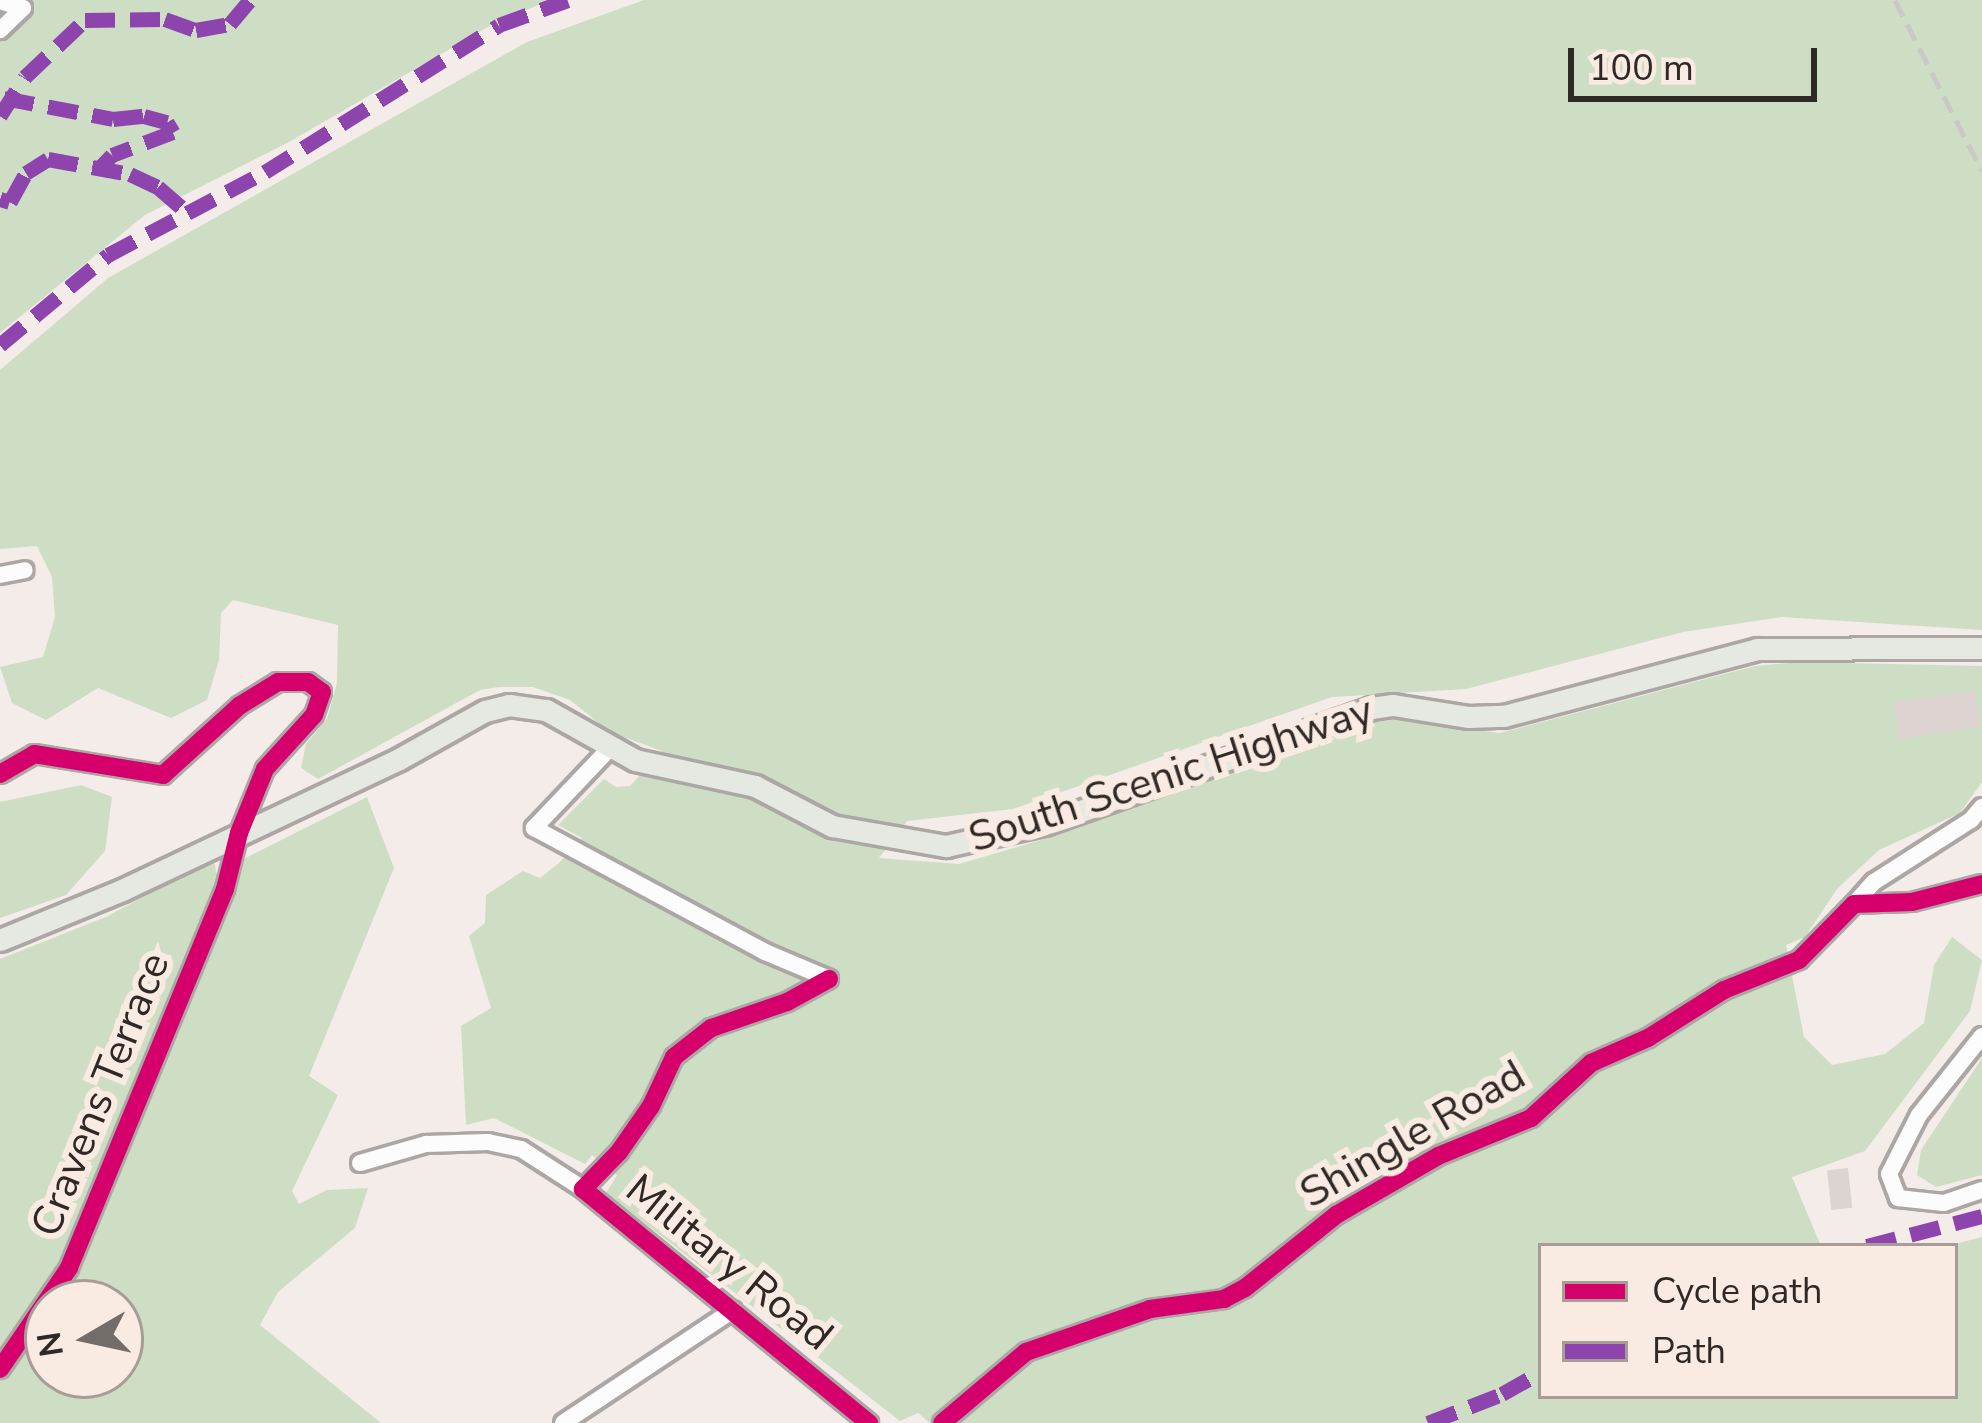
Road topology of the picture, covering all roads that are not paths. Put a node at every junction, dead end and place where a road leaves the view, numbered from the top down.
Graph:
1 (0, 1) edge
2 (0, 30) edge
3 (25, 570) dead end
4 (0, 574) edge
5 (1982, 648) edge
6 (608, 749) junction
7 (0, 774) edge
8 (1982, 807) edge
9 (239, 833) junction
10 (1982, 884) edge
11 (1854, 904) junction
12 (0, 940) edge
13 (1982, 1036) edge
14 (359, 1163) dead end
15 (583, 1189) junction
16 (1982, 1190) edge
17 (733, 1310) junction
18 (0, 1369) edge
19 (563, 1423) edge
20 (869, 1423) edge
21 (942, 1423) edge

1 - 2 street
3 - 4 street
5 - 6 main road, South Scenic Highway
6 - 9 main road, South Scenic Highway
6 - 15 street, Military Road
7 - 9 street, Cravens Terrace
8 - 11 street, Shingle Road
9 - 12 main road, South Scenic Highway
9 - 18 street, Cravens Terrace
10 - 11 street
11 - 21 street, Shingle Road
13 - 16 street
14 - 15 street
15 - 17 street, Military Road
17 - 19 street
17 - 20 street, Military Road

